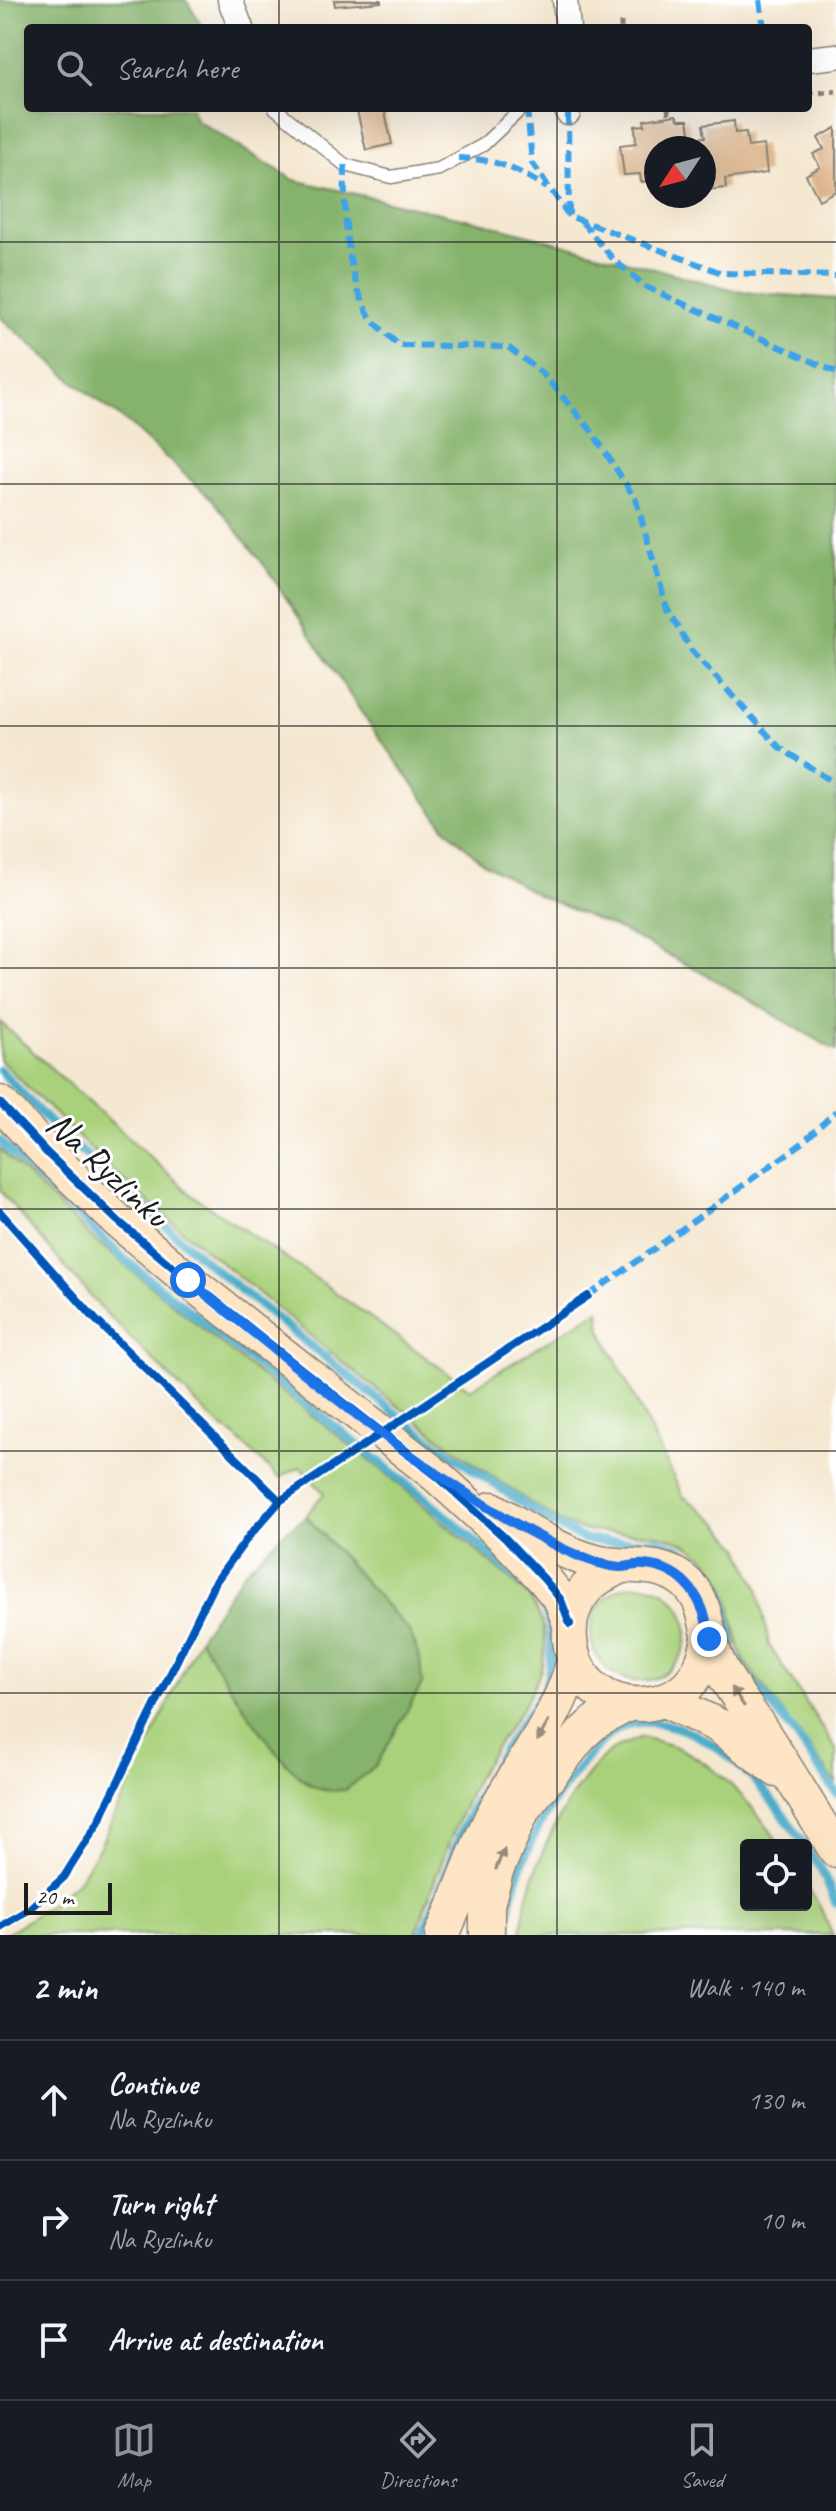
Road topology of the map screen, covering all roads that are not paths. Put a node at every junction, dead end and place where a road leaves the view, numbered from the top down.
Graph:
1 (230, 0) edge
2 (565, 0) edge
3 (239, 24) edge
4 (568, 24) edge
5 (836, 56) edge
6 (812, 59) edge
7 (280, 112) edge
8 (518, 112) edge
9 (0, 1103) edge
10 (437, 1476) junction
11 (620, 1567) junction
12 (570, 1624) junction
13 (709, 1639) junction
14 (574, 1660) junction
15 (664, 1700) junction
16 (628, 1704) junction
17 (796, 1786) junction
18 (836, 1850) edge
19 (442, 1935) edge
20 (487, 1935) edge

1 - 3 street
2 - 4 street
5 - 6 street
7 - 8 lane
9 - 10 street, Na Ryzlinku
10 - 11 street, Na Ryzlinku
10 - 12 street, Na Ryzlinku
11 - 12 street
11 - 13 street, Na Ryzlinku
12 - 14 street, Na Ryzlinku
13 - 15 street
17 -> 13 street, Na Ryzlinku
14 - 16 street
14 -> 19 street
15 - 16 street
15 - 17 street, Na Ryzlinku
20 -> 16 street
17 - 18 street, Na Ryzlinku

